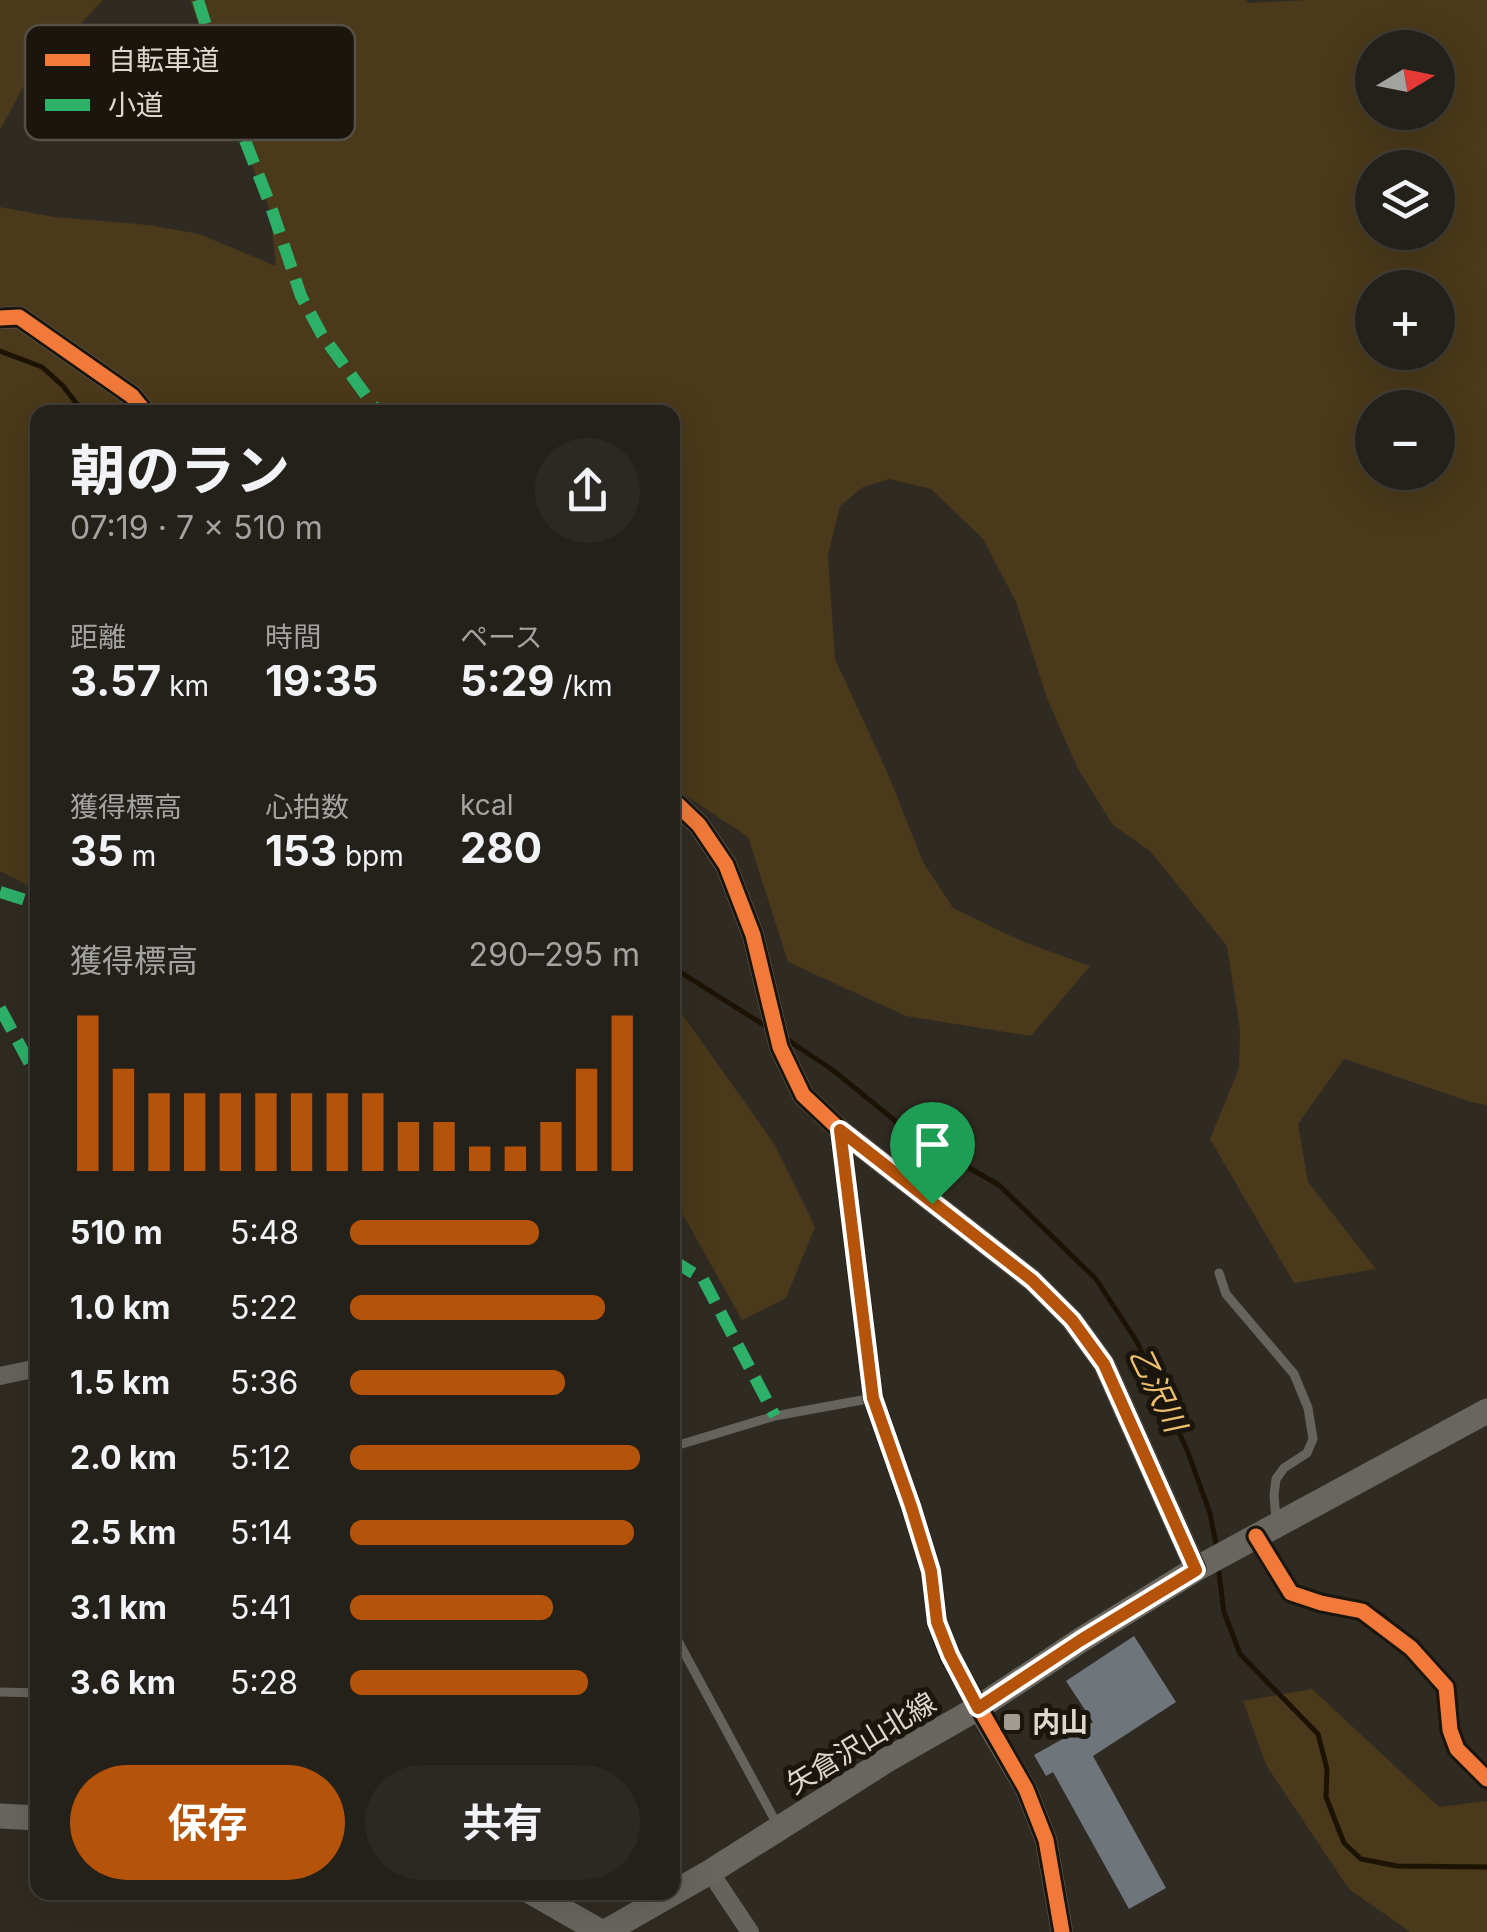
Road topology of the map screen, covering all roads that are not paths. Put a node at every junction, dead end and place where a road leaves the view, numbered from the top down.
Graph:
1 (0, 318) edge
2 (139, 405) edge
3 (680, 808) edge
4 (840, 1130) junction
5 (1219, 1273) dead end
6 (30, 1370) edge
7 (0, 1376) edge
8 (873, 1398) junction
9 (1487, 1411) edge
10 (680, 1445) edge
11 (1266, 1531) junction
12 (1196, 1570) junction
13 (680, 1645) edge
14 (0, 1692) edge
15 (30, 1693) edge
16 (978, 1708) junction
17 (1487, 1779) edge
18 (0, 1816) edge
19 (30, 1818) edge
20 (779, 1828) junction
21 (710, 1872) junction
22 (680, 1889) edge
23 (545, 1900) edge
24 (660, 1900) edge
25 (603, 1932) edge
26 (750, 1932) edge
27 (1062, 1932) edge

1 - 2 street
3 - 4 street
4 - 8 street
4 - 12 street
5 - 11 lane
6 - 7 street
8 - 10 lane
8 - 16 street
9 - 11 main road
11 - 12 main road, 矢倉沢山北線
11 - 17 street
12 - 16 main road, 矢倉沢山北線
13 - 20 lane
14 - 15 lane
16 - 20 main road, 矢倉沢山北線
16 - 27 street
18 - 19 main road
20 - 21 main road, 矢倉沢山北線
21 - 22 main road, 矢倉沢山北線
21 - 26 street
23 - 25 main road, 矢倉沢山北線
24 - 25 main road, 矢倉沢山北線

